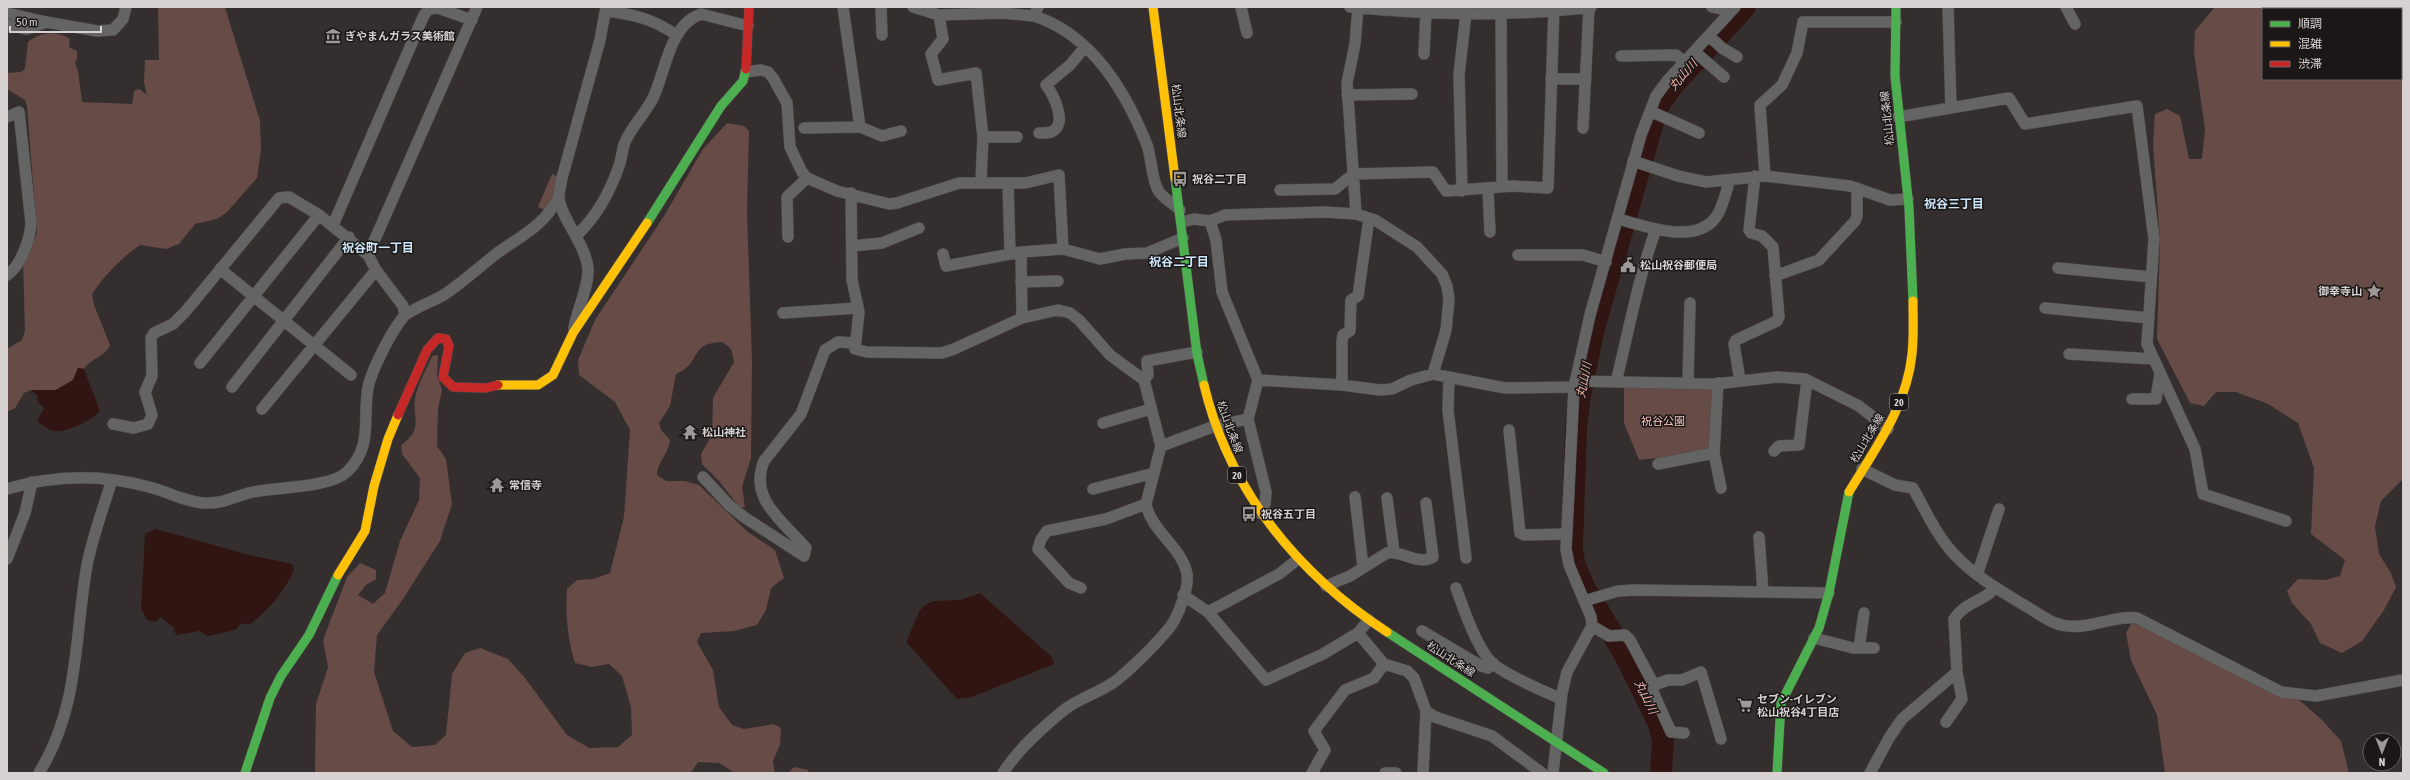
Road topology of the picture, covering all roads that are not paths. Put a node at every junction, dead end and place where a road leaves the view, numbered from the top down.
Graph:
1 (126, 7) edge
2 (477, 7) edge
3 (749, 7) edge
4 (843, 7) edge
5 (881, 7) edge
6 (914, 7) edge
7 (1153, 7) edge
8 (1241, 7) edge
9 (1356, 7) edge
10 (1590, 7) edge
11 (1712, 7) edge
12 (1896, 7) edge
13 (1948, 7) edge
14 (2066, 7) edge
15 (606, 9) edge
16 (1554, 9) edge
17 (1733, 9) edge
18 (957, 11) edge
19 (1036, 11) edge
20 (1460, 11) edge
21 (22, 12) edge
22 (1426, 12) junction
23 (7, 13) edge
24 (1501, 13) junction
25 (939, 15) junction
26 (472, 20) junction
27 (46, 22) junction
28 (1896, 22) junction
29 (2075, 24) dead end
30 (7, 25) edge
31 (748, 26) junction
32 (1247, 33) dead end
33 (676, 35) junction
34 (882, 35) dead end
35 (1713, 39) junction
36 (1085, 47) junction
37 (1424, 54) dead end
38 (1621, 56) dead end
39 (1698, 56) junction
40 (1737, 57) dead end
41 (1684, 62) junction
42 (746, 72) junction
43 (1724, 77) dead end
44 (1551, 79) junction
45 (1586, 79) junction
46 (1347, 94) junction
47 (1412, 94) dead end
48 (1951, 108) junction
49 (1653, 112) junction
50 (7, 117) edge
51 (1898, 117) junction
52 (860, 127) junction
53 (804, 128) dead end
54 (1584, 128) dead end
55 (901, 131) dead end
56 (1038, 133) dead end
57 (1699, 133) dead end
58 (983, 137) junction
59 (1017, 137) dead end
60 (1634, 162) junction
61 (1353, 176) junction
62 (1760, 176) junction
63 (807, 178) junction
64 (1730, 180) junction
65 (981, 181) junction
66 (1008, 183) junction
67 (1502, 187) junction
68 (1857, 188) junction
69 (1488, 189) junction
70 (1280, 190) dead end
71 (1462, 191) junction
72 (852, 194) junction
73 (559, 197) junction
74 (1908, 199) junction
75 (1180, 210) junction
76 (1356, 214) junction
77 (319, 215) junction
78 (1369, 218) junction
79 (1623, 220) junction
80 (1210, 221) junction
81 (1182, 222) junction
82 (333, 225) junction
83 (919, 228) dead end
84 (1656, 229) junction
85 (1490, 232) dead end
86 (577, 235) junction
87 (349, 237) junction
88 (788, 238) dead end
89 (1183, 238) junction
90 (852, 246) junction
91 (1063, 249) junction
92 (1015, 253) junction
93 (943, 254) dead end
94 (368, 255) junction
95 (1518, 255) dead end
96 (1606, 262) junction
97 (2058, 268) dead end
98 (220, 269) junction
99 (376, 270) junction
100 (7, 275) edge
101 (1775, 276) junction
102 (2151, 276) junction
103 (1058, 281) dead end
104 (1021, 282) junction
105 (254, 296) junction
106 (1690, 304) dead end
107 (858, 308) junction
108 (2045, 308) dead end
109 (783, 313) dead end
110 (405, 315) junction
111 (1022, 318) junction
112 (2149, 318) junction
113 (284, 321) junction
114 (573, 333) junction
115 (855, 343) junction
116 (315, 346) junction
117 (1197, 352) junction
118 (2068, 354) dead end
119 (2154, 359) junction
120 (200, 363) dead end
121 (2160, 373) junction
122 (1434, 374) junction
123 (351, 375) dead end
124 (1449, 377) junction
125 (1144, 380) junction
126 (1258, 380) junction
127 (1807, 380) junction
128 (1616, 382) junction
129 (1740, 382) junction
130 (1575, 383) junction
131 (1688, 383) junction
132 (1718, 384) junction
133 (1342, 385) junction
134 (232, 387) dead end
135 (2132, 399) dead end
136 (262, 409) dead end
137 (1151, 409) junction
138 (1248, 419) junction
139 (1103, 423) dead end
140 (112, 424) dead end
141 (1215, 426) junction
142 (1888, 429) junction
143 (1509, 430) dead end
144 (1160, 446) junction
145 (1774, 451) dead end
146 (1714, 453) junction
147 (1658, 464) dead end
148 (1862, 469) junction
149 (1154, 473) junction
150 (703, 477) dead end
151 (112, 480) junction
152 (32, 482) junction
153 (1721, 488) dead end
154 (7, 489) edge
155 (1093, 489) dead end
156 (1355, 497) dead end
157 (1387, 498) dead end
158 (1426, 503) dead end
159 (1146, 504) junction
160 (1999, 509) dead end
161 (1259, 513) junction
162 (2286, 521) dead end
163 (1566, 534) junction
164 (1759, 537) dead end
165 (1394, 552) junction
166 (1466, 558) dead end
167 (7, 559) edge
168 (1297, 560) junction
169 (1363, 567) junction
170 (1977, 575) junction
171 (1326, 586) junction
172 (1993, 586) junction
173 (1081, 588) dead end
174 (1456, 588) dead end
175 (1763, 592) junction
176 (1829, 593) junction
177 (1183, 595) junction
178 (1584, 601) junction
179 (1208, 612) junction
180 (1864, 613) dead end
181 (1369, 620) junction
182 (1592, 626) junction
183 (1422, 631) dead end
184 (1358, 633) junction
185 (1814, 638) junction
186 (1859, 648) junction
187 (1874, 648) dead end
188 (1493, 663) junction
189 (1384, 664) junction
190 (1957, 672) junction
191 (2403, 680) edge
192 (1654, 685) junction
193 (1561, 699) junction
194 (1426, 711) junction
195 (1946, 722) dead end
196 (1684, 733) dead end
197 (1721, 739) dead end
198 (1557, 741) junction
199 (39, 773) edge
200 (245, 773) edge
201 (1002, 773) edge
202 (1312, 773) edge
203 (1385, 773) edge
204 (1396, 773) edge
205 (1423, 773) edge
206 (1542, 773) edge
207 (1553, 773) edge
208 (1604, 773) edge
209 (1777, 773) edge
210 (1870, 773) edge

1 - 27 street
2 - 26 street
3 - 31 main road
4 - 52 street
5 - 34 street
6 - 25 street
7 - 75 main road, 松山北条線 / 20
8 - 32 street
9 - 22 street
9 - 46 street
10 - 16 street
10 - 45 street
11 - 17 street
12 - 28 main road, 松山北条線 / 20
13 - 48 street
14 - 29 street
15 - 33 street
15 - 73 street
16 - 24 street
16 - 44 street
17 - 35 street
18 - 19 street
18 - 25 street
19 - 36 street
20 - 22 street
20 - 24 street
20 - 71 street
21 - 23 street
21 - 27 street
22 - 37 street
24 - 67 street
25 - 58 street
26 - 82 street
26 - 94 street
27 - 30 street
28 - 51 main road, 松山北条線 / 20
28 - 62 street
31 - 33 street
31 - 42 main road
33 - 86 street
35 - 39 street
35 - 40 street
36 - 56 street
36 - 75 street
38 - 41 street
39 - 41 street
39 - 43 street
41 - 49 street
42 - 63 street
42 - 114 main road
44 - 45 street
44 - 67 street
45 - 54 street
46 - 47 street
46 - 61 street
48 - 51 street
48 - 102 street
49 - 57 street
49 - 60 street
50 - 100 street
51 - 74 main road, 松山北条線 / 20
52 - 53 street
52 - 55 street
58 - 59 street
58 - 65 street
60 - 64 street
60 - 79 street
61 - 70 street
61 - 71 street
61 - 76 street
62 - 64 street
62 - 68 street
62 - 101 street
63 - 72 street
63 - 88 street
64 - 84 street
65 - 66 street
65 - 72 street
66 - 91 street
66 - 92 street
67 - 69 street
68 - 74 street
68 - 101 street
69 - 71 street
69 - 85 street
72 - 90 street
73 - 86 street
73 - 110 street
74 - 142 main road, 松山北条線 / 20
75 - 81 main road, 松山北条線 / 20
76 - 78 street
76 - 80 street
77 - 82 street
77 - 98 street
77 - 105 street
78 - 122 street
78 - 133 street
79 - 84 street
79 - 96 street
80 - 81 street
80 - 126 street
81 - 89 main road, 松山北条線 / 20
82 - 87 street
83 - 90 street
84 - 128 street
86 - 114 street
87 - 94 street
87 - 113 street
89 - 91 street
89 - 117 main road, 松山北条線 / 20
90 - 107 street
91 - 92 street
92 - 93 street
92 - 104 street
94 - 99 street
95 - 96 street
96 - 130 street
97 - 102 street
98 - 105 street
98 - 140 street
99 - 110 street
99 - 116 street
101 - 129 street
102 - 112 street
103 - 104 street
104 - 111 street
105 - 113 street
105 - 120 street
106 - 131 street
107 - 109 street
107 - 115 street
108 - 112 street
110 - 151 street
111 - 115 street
111 - 125 street
112 - 119 street
113 - 116 street
113 - 134 street
114 - 200 main road
115 - 150 street
116 - 123 street
116 - 136 street
117 - 125 street
117 - 141 main road, 松山北条線 / 20
118 - 119 street
119 - 121 street
121 - 135 street
121 - 162 street
122 - 124 street
122 - 133 street
124 - 130 street
124 - 166 street
125 - 137 street
126 - 133 street
126 - 138 street
127 - 129 street
127 - 142 street
127 - 145 street
128 - 130 street
128 - 131 street
129 - 132 street
130 - 163 street
131 - 132 street
132 - 146 street
137 - 139 street
137 - 144 street
138 - 141 street
138 - 161 street
141 - 144 street
141 - 161 main road, 松山北条線 / 20
142 - 148 main road, 松山北条線 / 20
143 - 163 street
144 - 149 street
146 - 147 street
146 - 153 street
148 - 170 street
148 - 176 main road, 松山北条線 / 20
149 - 155 street
149 - 159 street
151 - 152 street
151 - 199 street
152 - 154 street
152 - 167 street
156 - 169 street
157 - 165 street
158 - 165 street
159 - 173 street
159 - 177 street
160 - 170 street
161 - 168 main road, 松山北条線 / 20
163 - 178 street
164 - 175 street
165 - 169 street
168 - 171 main road, 松山北条線 / 20
168 - 179 street
169 - 171 street
170 - 172 street
171 - 181 main road, 松山北条線 / 20
172 - 190 street
172 - 191 street
174 - 188 street
175 - 176 street
175 - 178 street
176 - 185 main road, 松山北条線 / 20
177 - 179 street
177 - 201 street
178 - 182 street
179 - 184 street
180 - 186 street
181 - 184 street
181 - 198 main road, 松山北条線 / 20
182 - 192 street
182 - 193 street
183 - 188 street
184 - 189 street
185 - 186 street
185 - 209 main road, 松山北条線 / 20
186 - 187 street
188 - 193 street
189 - 194 street
189 - 202 street
190 - 195 street
190 - 210 street
192 - 196 street
192 - 197 street
193 - 198 street
194 - 205 street
194 - 206 street
198 - 207 street
198 - 208 main road, 松山北条線 / 20
203 - 204 street

